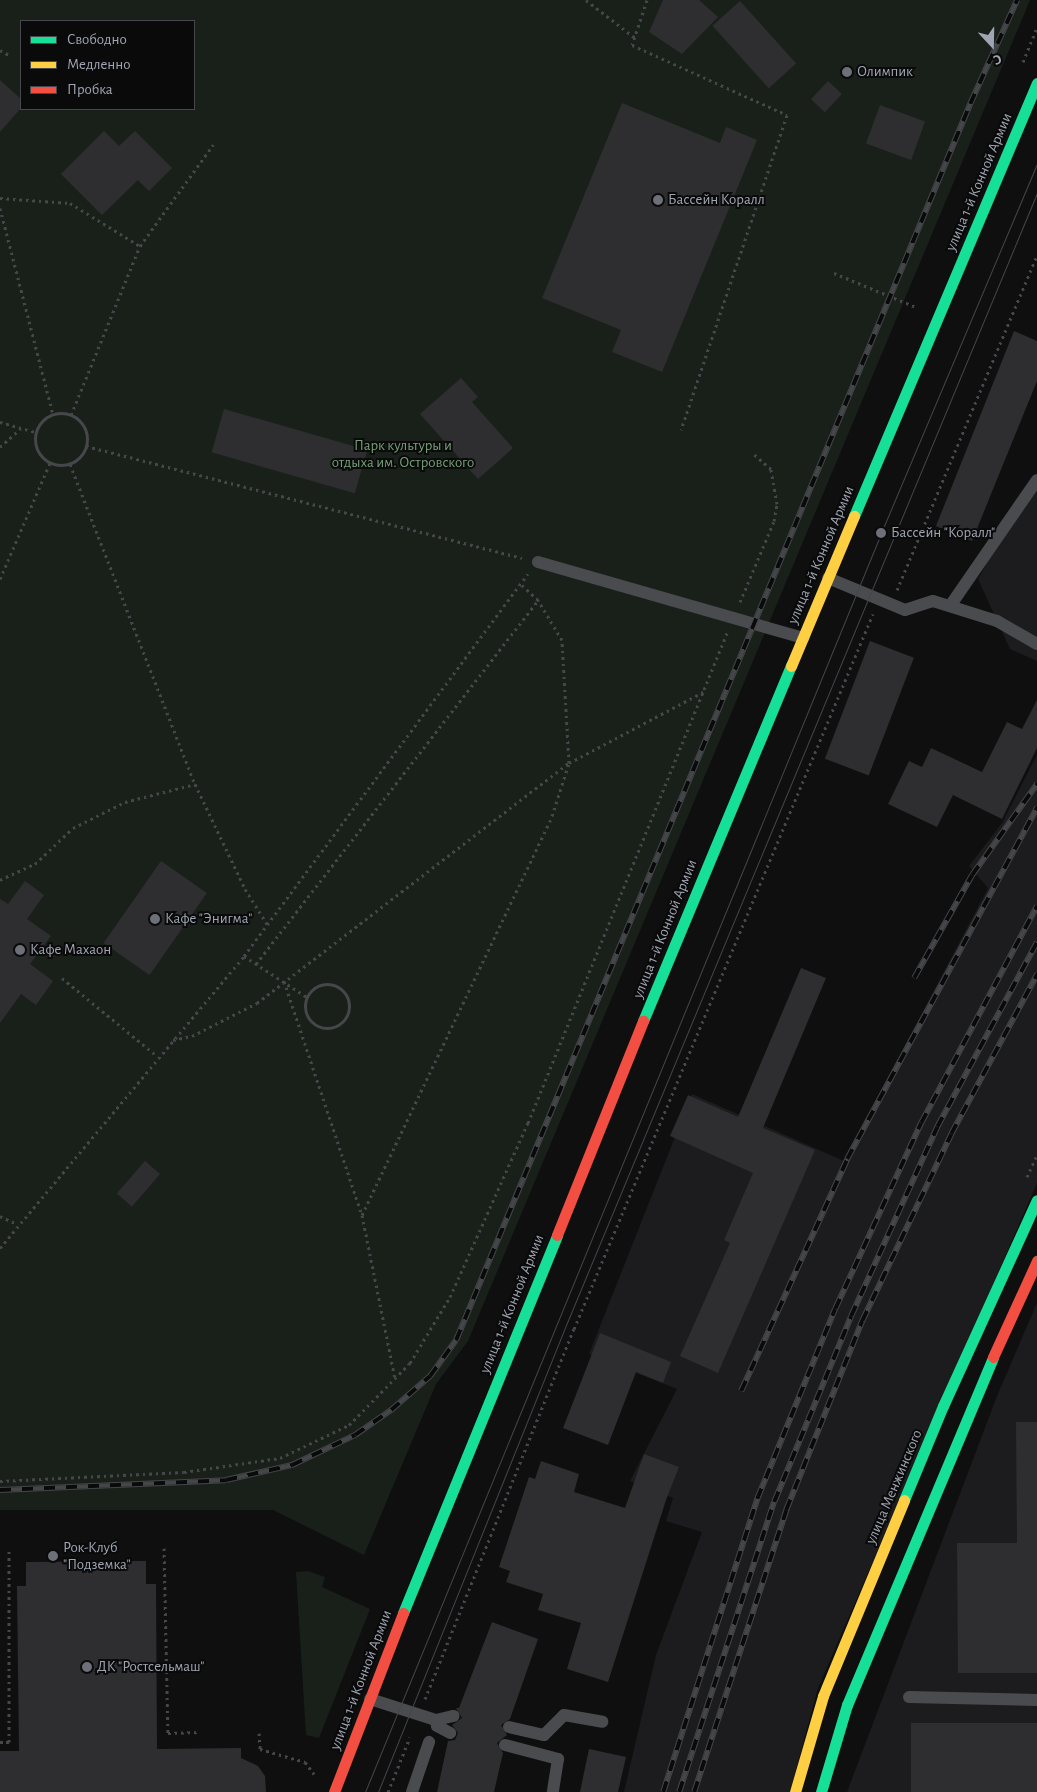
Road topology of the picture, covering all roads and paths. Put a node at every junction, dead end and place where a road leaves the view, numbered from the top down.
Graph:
1 (586, 0) edge
2 (647, 0) edge
3 (634, 37) junction
4 (0, 50) edge
5 (9, 55) dead end
6 (1037, 83) edge
7 (213, 145) dead end
8 (0, 198) edge
9 (0, 208) edge
10 (140, 246) junction
11 (1037, 256) edge
12 (834, 273) dead end
13 (921, 309) dead end
14 (53, 414) junction
15 (71, 415) junction
16 (0, 422) edge
17 (22, 428) junction
18 (681, 430) dead end
19 (35, 432) junction
20 (86, 446) junction
21 (0, 447) edge
22 (754, 454) dead end
23 (50, 463) junction
24 (70, 464) junction
25 (1037, 480) edge
26 (538, 562) junction
27 (828, 578) junction
28 (0, 579) edge
29 (521, 584) junction
30 (538, 600) junction
31 (885, 602) junction
32 (950, 606) junction
33 (734, 616) junction
34 (803, 638) junction
35 (1037, 644) edge
36 (704, 692) junction
37 (569, 763) junction
38 (195, 784) junction
39 (0, 880) edge
40 (268, 924) junction
41 (244, 956) junction
42 (256, 964) junction
43 (62, 978) dead end
44 (284, 981) junction
45 (307, 997) junction
46 (173, 1040) junction
47 (157, 1056) junction
48 (1037, 1200) edge
49 (362, 1215) junction
50 (0, 1216) edge
51 (17, 1224) junction
52 (0, 1248) edge
53 (1037, 1261) edge
54 (395, 1378) junction
55 (0, 1481) edge
56 (164, 1548) dead end
57 (9, 1551) dead end
58 (909, 1697) dead end
59 (370, 1699) junction
60 (1037, 1700) edge
61 (419, 1715) junction
62 (454, 1716) dead end
63 (436, 1720) junction
64 (602, 1722) dead end
65 (509, 1728) dead end
66 (200, 1732) dead end
67 (258, 1733) dead end
68 (450, 1734) dead end
69 (0, 1742) edge
70 (429, 1742) dead end
71 (505, 1745) dead end
72 (314, 1774) dead end
73 (334, 1792) edge
74 (388, 1792) edge
75 (412, 1792) edge
76 (553, 1792) edge
77 (795, 1792) edge
78 (821, 1792) edge

1 - 3 path
2 - 3 path
3 - 18 path
4 - 5 path
6 - 27 main road, улица 1-й Конной Армии
7 - 10 path
8 - 10 path
9 - 14 path
10 - 15 path
11 - 31 path
12 - 13 path
14 - 15 path
14 - 19 path
15 - 20 path
16 - 17 path
17 - 19 path
17 - 21 path
19 - 23 path
20 - 24 path
20 - 26 path
22 - 33 path
23 - 24 path
23 - 28 path
24 - 38 path
25 - 32 lane
26 - 29 path
26 - 33 lane
27 - 31 lane
27 - 34 main road, улица 1-й Конной Армии
29 - 30 path
29 - 40 path
30 - 37 path
30 - 42 path
31 - 32 lane
31 - 61 path
32 - 35 lane
33 - 34 lane
33 - 36 path
34 - 59 main road, улица 1-й Конной Армии
36 - 37 path
36 - 54 path
37 - 44 path
37 - 49 path
38 - 39 path
38 - 40 path
40 - 41 path
41 - 42 path
41 - 46 path
42 - 44 path
43 - 47 path
44 - 45 path
44 - 46 path
44 - 49 path
45 - 45 path
46 - 47 path
47 - 51 path
48 - 77 main road, улица Менжинского
49 - 54 path
50 - 51 path
51 - 52 path
53 - 78 main road
54 - 55 path
56 - 66 path
57 - 69 path
58 - 60 lane
59 - 61 lane
59 - 73 main road, улица 1-й Конной Армии
61 - 63 lane
61 - 74 path
62 - 63 lane
63 - 68 lane
64 - 65 lane
67 - 72 path
70 - 75 lane
71 - 76 lane

